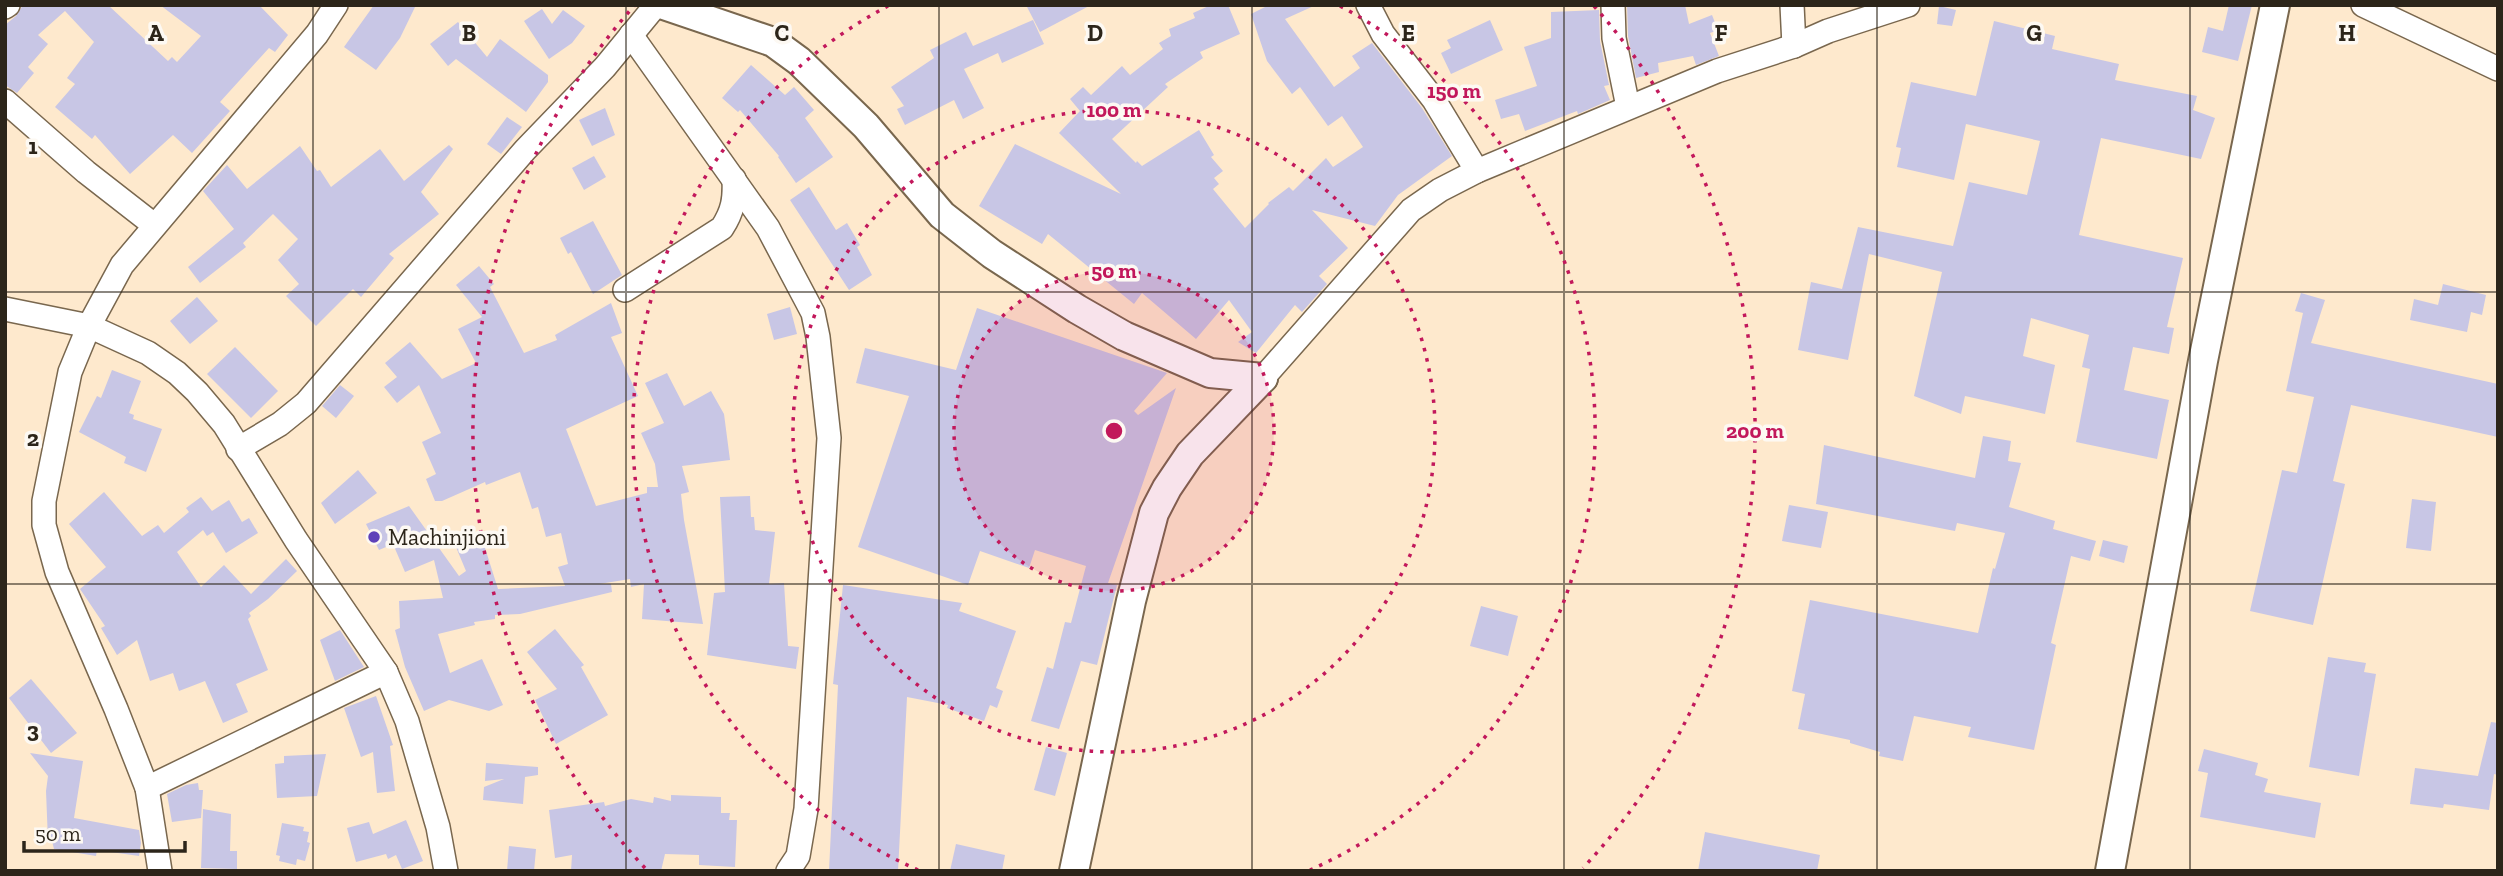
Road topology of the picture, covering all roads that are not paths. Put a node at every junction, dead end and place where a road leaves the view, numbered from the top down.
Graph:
1 (336, 5) edge
2 (656, 5) edge
3 (664, 5) edge
4 (1368, 5) edge
5 (1613, 5) edge
6 (1792, 5) edge
7 (1908, 5) edge
8 (2275, 5) edge
9 (2363, 5) edge
10 (631, 35) junction
11 (1794, 46) junction
12 (2498, 69) edge
13 (5, 101) edge
14 (1628, 107) junction
15 (1477, 171) junction
16 (734, 178) junction
17 (154, 225) junction
18 (625, 290) dead end
19 (5, 309) edge
20 (89, 326) junction
21 (1263, 378) junction
22 (238, 449) junction
23 (386, 672) junction
24 (147, 788) junction
25 (160, 871) edge
26 (446, 871) edge
27 (788, 871) edge
28 (1074, 871) edge
29 (2110, 871) edge

1 - 17 street
2 - 10 street
3 - 21 street
4 - 15 street
5 - 14 street
6 - 11 street
7 - 11 street
8 - 29 street
9 - 12 street
10 - 16 street
10 - 22 street
11 - 14 street
13 - 17 street
14 - 15 street
15 - 21 street
16 - 18 street
16 - 27 street
17 - 20 street
19 - 20 street
20 - 22 street
20 - 24 street
21 - 28 street
22 - 23 street
23 - 24 street
23 - 26 street
24 - 25 street

